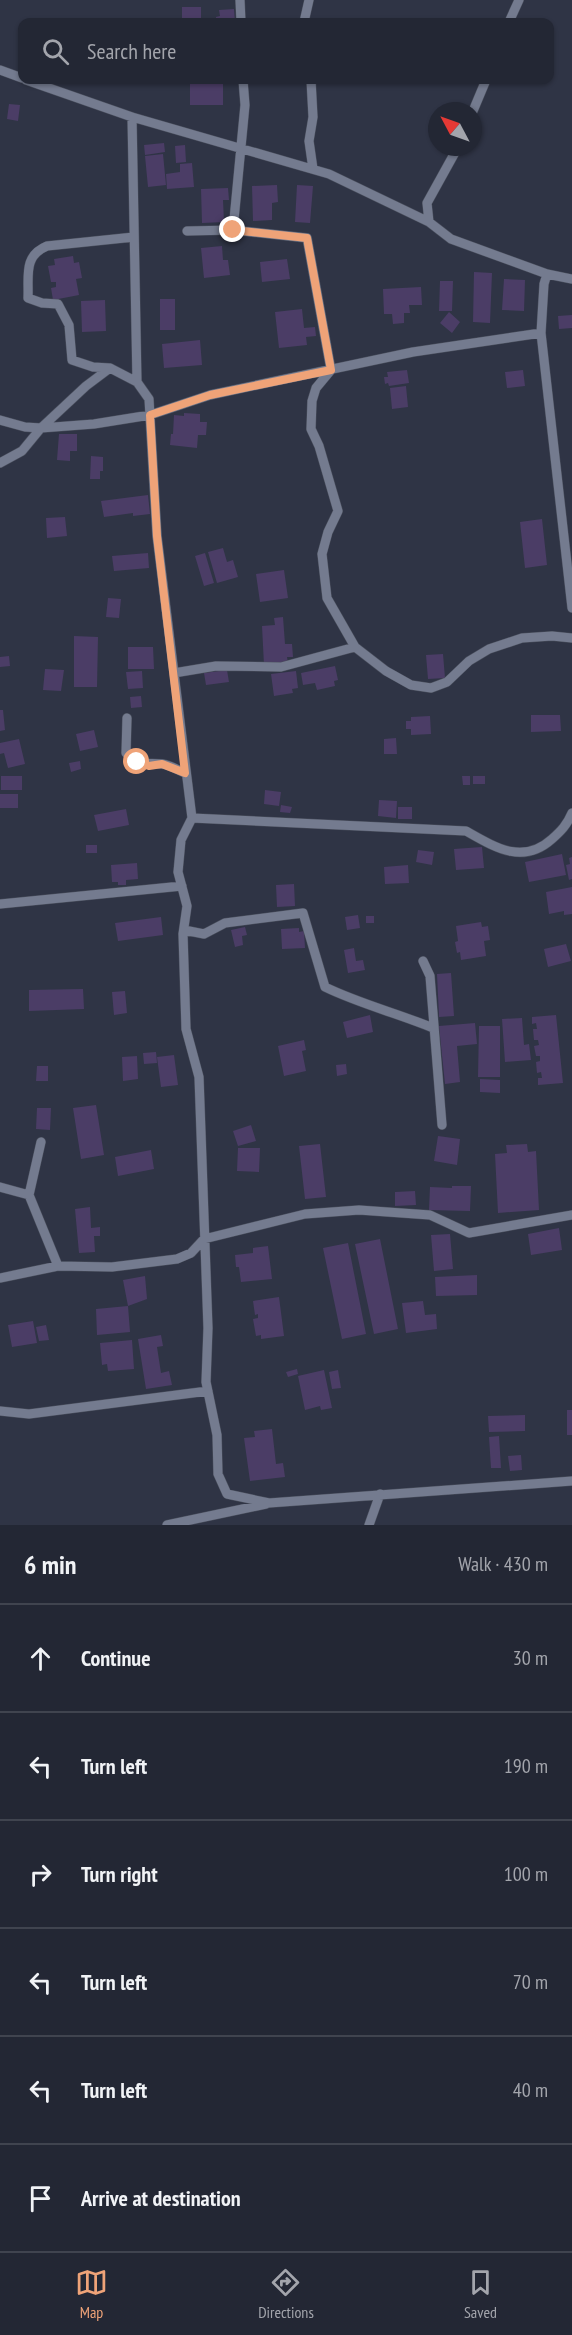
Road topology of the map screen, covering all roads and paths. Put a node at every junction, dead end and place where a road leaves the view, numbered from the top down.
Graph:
1 (240, 0) edge
2 (309, 0) edge
3 (519, 0) edge
4 (241, 18) edge
5 (305, 18) edge
6 (511, 18) edge
7 (0, 70) edge
8 (18, 77) edge
9 (38, 84) edge
10 (243, 84) edge
11 (311, 84) edge
12 (484, 84) edge
13 (477, 102) edge
14 (132, 117) junction
15 (242, 148) junction
16 (453, 156) edge
17 (313, 169) junction
18 (429, 222) junction
19 (233, 230) junction
20 (187, 231) dead end
21 (134, 237) junction
22 (547, 274) junction
23 (572, 279) edge
24 (541, 333) junction
25 (110, 368) junction
26 (331, 370) junction
27 (137, 382) junction
28 (150, 415) junction
29 (0, 420) edge
30 (41, 428) junction
31 (0, 463) edge
32 (571, 591) edge
33 (572, 608) edge
34 (572, 638) edge
35 (355, 646) junction
36 (174, 673) junction
37 (127, 718) dead end
38 (185, 773) junction
39 (572, 813) edge
40 (192, 818) junction
41 (182, 886) junction
42 (0, 904) edge
43 (184, 930) junction
44 (423, 960) dead end
45 (434, 1028) junction
46 (442, 1125) dead end
47 (41, 1143) dead end
48 (0, 1187) edge
49 (29, 1195) junction
50 (572, 1215) edge
51 (204, 1239) junction
52 (58, 1266) junction
53 (0, 1278) edge
54 (208, 1391) junction
55 (0, 1411) edge
56 (572, 1481) edge
57 (380, 1494) junction
58 (268, 1503) junction
59 (167, 1525) edge
60 (369, 1525) edge

1 - 4 street
2 - 5 street
3 - 6 street
7 - 8 street
9 - 14 street
10 - 15 street
11 - 17 street
12 - 13 street
14 - 15 street
14 - 21 street
15 - 17 street
15 - 19 street
16 - 18 street
17 - 18 street
18 - 22 street
19 - 20 street
19 - 26 street
21 - 25 street
21 - 27 street
22 - 23 street
22 - 24 street
24 - 26 street
24 - 32 street
25 - 27 street
25 - 30 street
26 - 28 street
26 - 35 street
27 - 28 street
28 - 30 street
28 - 36 street
29 - 30 street
30 - 31 street
32 - 33 street
34 - 35 street
35 - 36 street
36 - 38 street
37 - 38 street
38 - 40 street
39 - 40 street
40 - 41 street
41 - 42 street
41 - 43 street
43 - 45 street
43 - 51 street
44 - 45 street
45 - 46 street
47 - 49 street
48 - 49 street
49 - 52 street
50 - 51 street
51 - 52 street
51 - 54 street
52 - 53 street
54 - 55 street
54 - 58 street
56 - 57 street
57 - 58 street
57 - 60 street
58 - 59 street

